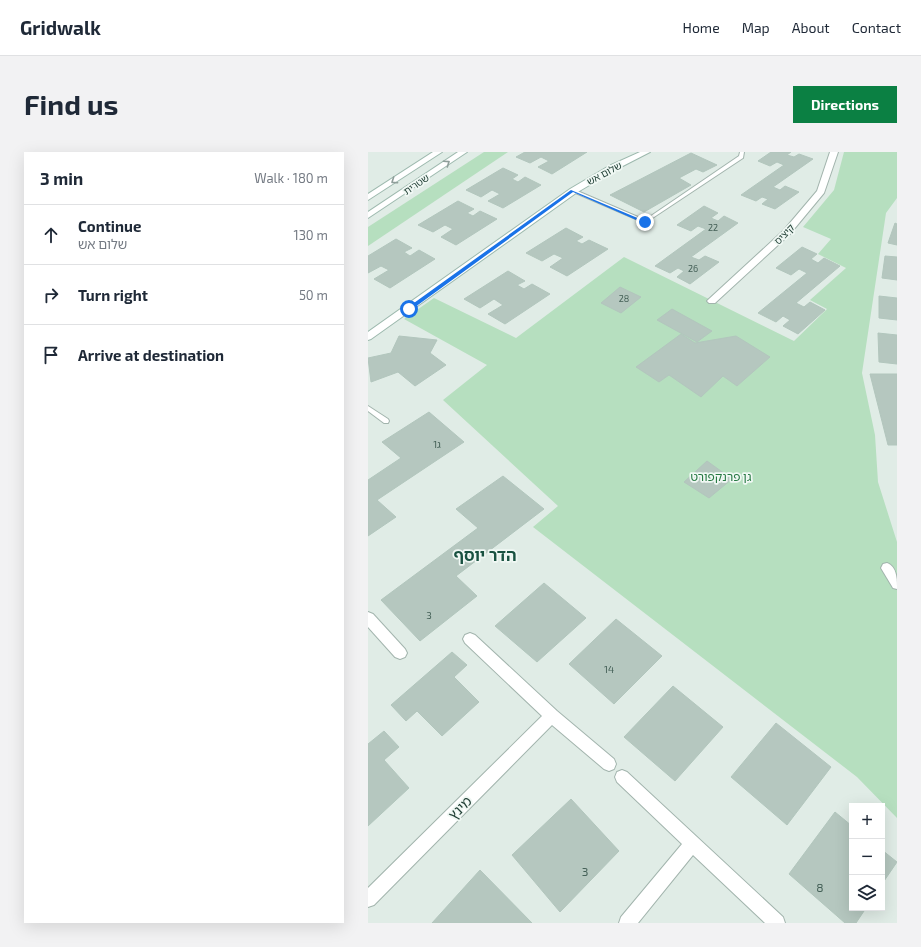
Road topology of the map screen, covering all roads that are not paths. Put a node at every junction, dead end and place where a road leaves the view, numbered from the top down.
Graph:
1 (438, 152) edge
2 (463, 152) edge
3 (646, 152) edge
4 (742, 152) edge
5 (834, 152) edge
6 (573, 191) junction
7 (368, 198) edge
8 (368, 216) edge
9 (712, 301) dead end
10 (368, 337) edge
11 (368, 408) edge
12 (386, 421) dead end
13 (887, 568) dead end
14 (897, 584) edge
15 (368, 618) edge
16 (470, 640) dead end
17 (400, 653) dead end
18 (552, 716) junction
19 (609, 764) dead end
20 (622, 776) dead end
21 (692, 844) junction
22 (368, 899) edge
23 (627, 923) edge
24 (777, 923) edge

1 -> 7 street, שטרית
8 -> 2 street, שטרית
3 - 6 street, שלום אש
4 - 6 lane
5 - 9 street, קיציס
6 - 10 street, שלום אש
11 - 12 lane
13 - 14 street
15 - 17 street
16 - 18 street
18 - 19 street
18 - 22 street, מינץ
20 - 21 street
21 - 23 street
21 - 24 street

